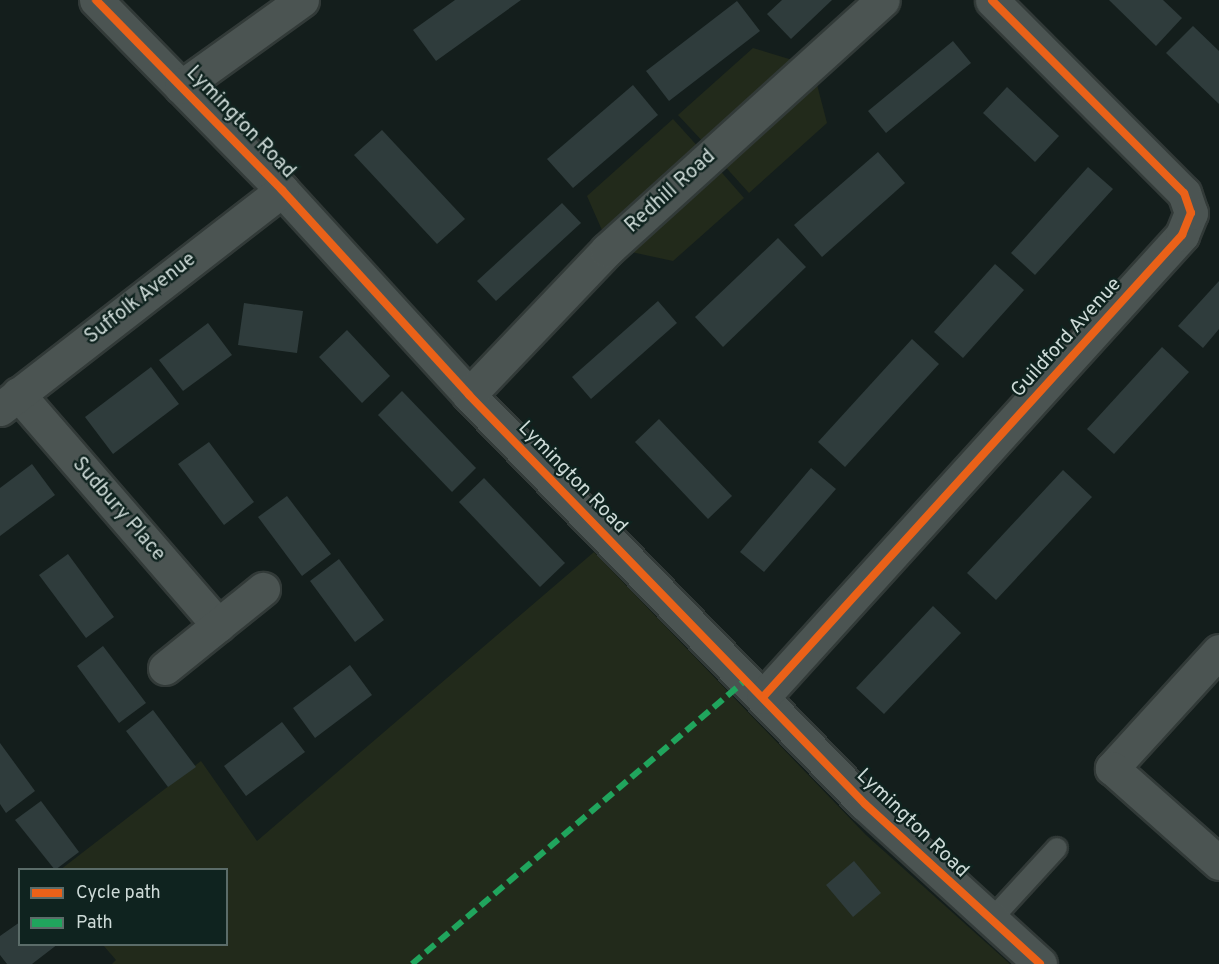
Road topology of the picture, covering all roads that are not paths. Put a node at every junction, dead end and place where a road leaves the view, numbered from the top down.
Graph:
1 (96, 0) edge
2 (302, 0) edge
3 (883, 0) edge
4 (992, 0) edge
5 (181, 87) junction
6 (282, 190) junction
7 (469, 395) junction
8 (9, 402) edge
9 (263, 589) dead end
10 (218, 625) junction
11 (1219, 651) edge
12 (165, 668) dead end
13 (763, 697) junction
14 (1057, 848) dead end
15 (1219, 863) edge
16 (990, 921) junction
17 (1040, 964) edge

1 - 5 street, Lymington Road
2 - 5 street
3 - 7 street, Redhill Road
4 - 13 street, Guildford Avenue
5 - 6 street, Lymington Road
6 - 7 street, Lymington Road
6 - 8 street, Suffolk Avenue
7 - 13 street, Lymington Road
8 - 10 street, Sudbury Place
9 - 10 street
10 - 12 street
11 - 15 street
13 - 16 street, Lymington Road
14 - 16 lane
16 - 17 street, Lymington Road

